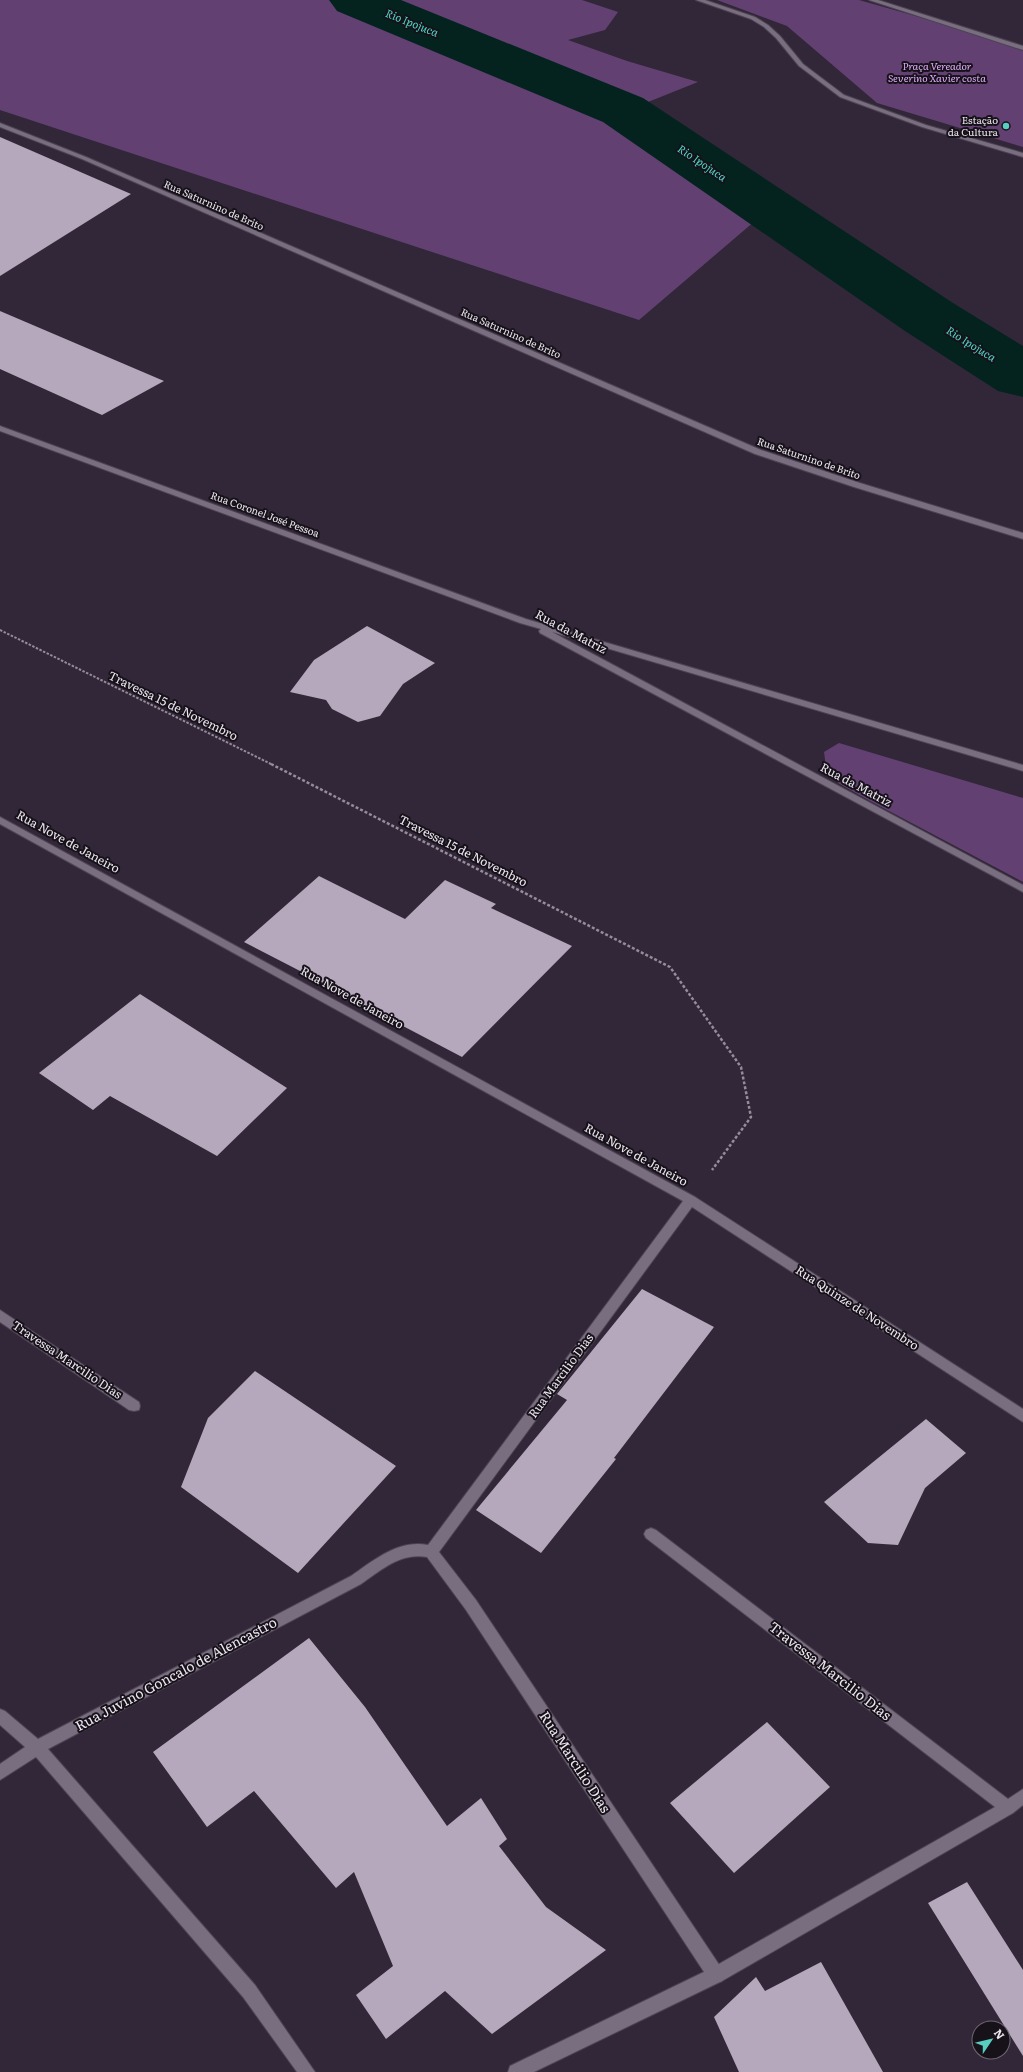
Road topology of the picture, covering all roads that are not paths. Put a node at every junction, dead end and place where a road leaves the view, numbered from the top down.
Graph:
1 (699, 0) edge
2 (872, 0) edge
3 (1023, 48) edge
4 (0, 125) edge
5 (1023, 155) edge
6 (0, 428) edge
7 (1023, 536) edge
8 (523, 621) junction
9 (1023, 768) edge
10 (0, 820) edge
11 (1023, 889) edge
12 (691, 1200) junction
13 (0, 1315) edge
14 (134, 1406) dead end
15 (1023, 1416) edge
16 (651, 1534) dead end
17 (431, 1552) junction
18 (0, 1716) edge
19 (37, 1747) junction
20 (0, 1773) edge
21 (1023, 1796) edge
22 (1008, 1808) junction
23 (716, 1975) junction
24 (307, 2072) edge
25 (516, 2072) edge

1 - 5 street
2 - 3 street
4 - 7 street, Rua Saturnino de Brito
6 - 8 street, Rua Coronel José Pessoa
8 - 9 street, Rua da Matriz
8 - 11 street, Rua da Matriz
10 - 12 street, Rua Nove de Janeiro
12 - 15 street, Rua Quinze de Novembro
12 - 17 street, Rua Marcilio Dias
13 - 14 street, Travessa Marcilio Dias
16 - 22 street, Travessa Marcilio Dias
17 - 19 street, Rua Juvino Goncalo de Alencastro
17 - 23 street, Rua Marcilio Dias
18 - 19 street
19 - 20 street, Rua Juvino Goncalo de Alencastro
19 - 24 street
21 - 22 street
22 - 23 street
23 - 25 street

